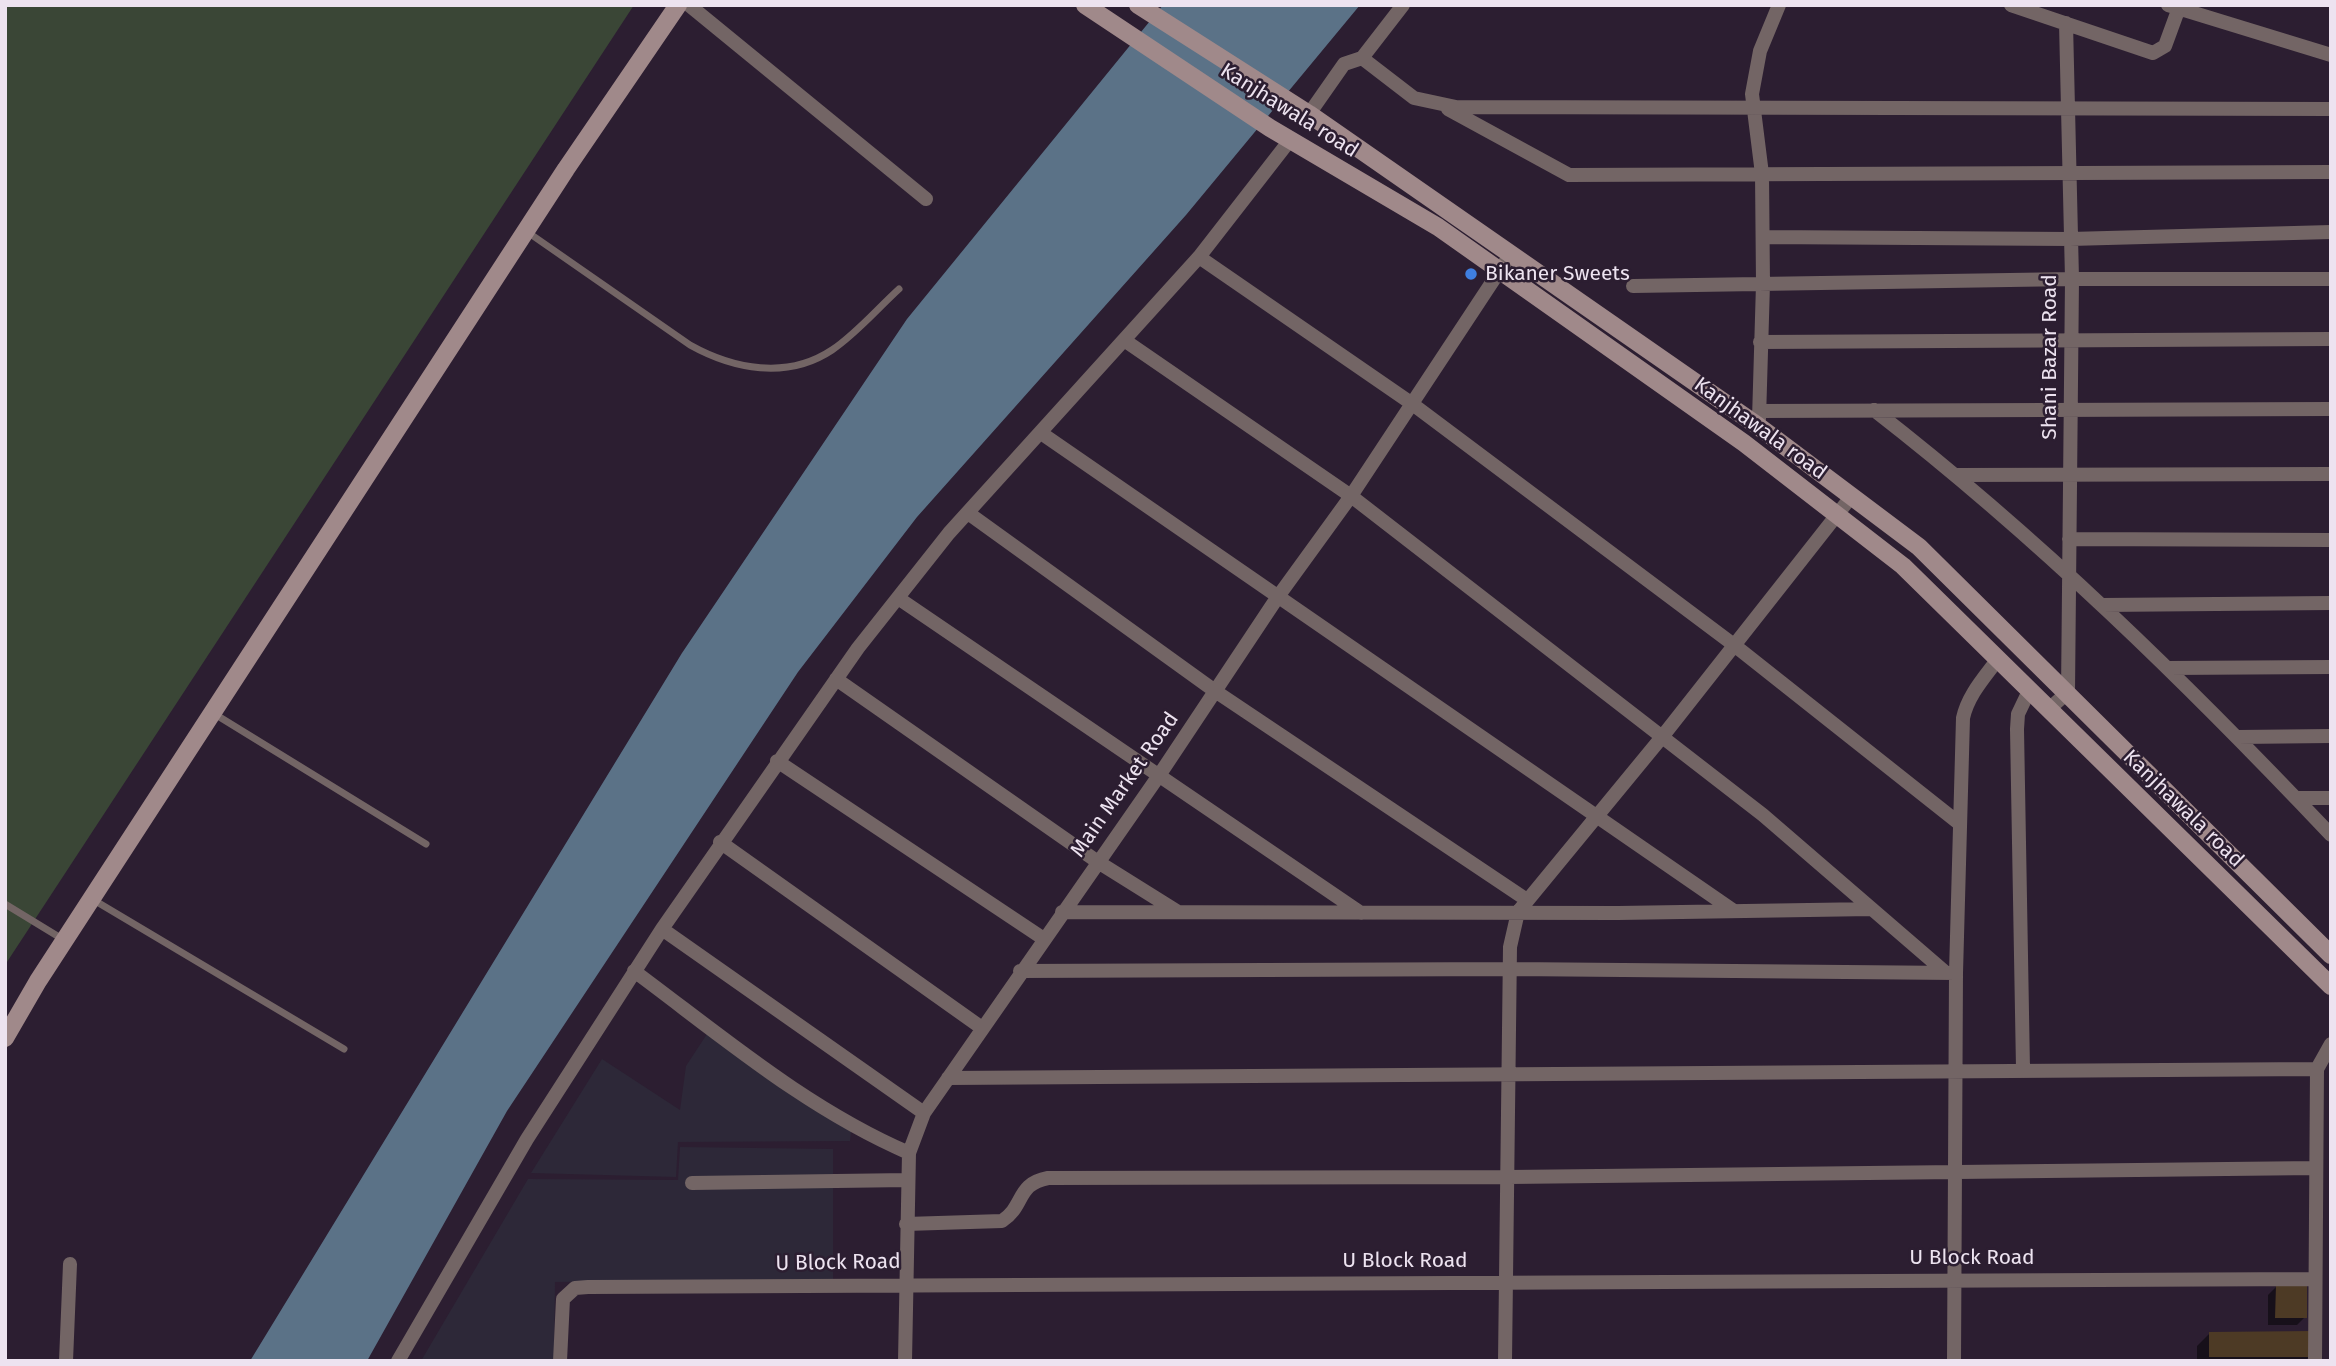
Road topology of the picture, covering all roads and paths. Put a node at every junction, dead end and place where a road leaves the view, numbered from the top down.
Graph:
1 (678, 5) edge
2 (689, 5) edge
3 (1403, 5) edge
4 (1779, 5) edge
5 (2011, 5) edge
6 (1091, 7) edge
7 (2176, 7) edge
8 (1143, 8) edge
9 (2066, 23) junction
10 (2331, 55) edge
11 (1362, 58) junction
12 (1438, 103) junction
13 (2067, 109) junction
14 (2331, 109) edge
15 (1302, 110) junction
16 (1754, 110) junction
17 (1290, 140) junction
18 (2331, 172) edge
19 (2069, 173) junction
20 (1762, 174) junction
21 (926, 200) dead end
22 (526, 231) junction
23 (2331, 232) edge
24 (1763, 237) junction
25 (2070, 239) junction
26 (1510, 254) junction
27 (1199, 257) junction
28 (1498, 271) junction
29 (2072, 279) junction
30 (2331, 279) edge
31 (1763, 284) junction
32 (1633, 286) dead end
33 (899, 289) dead end
34 (2331, 339) edge
35 (1124, 340) junction
36 (2072, 340) junction
37 (1760, 342) junction
38 (1411, 403) junction
39 (2331, 409) edge
40 (1874, 410) junction
41 (2070, 410) junction
42 (1759, 419) junction
43 (1041, 433) junction
44 (2070, 474) junction
45 (2331, 474) edge
46 (1958, 475) junction
47 (1351, 496) junction
48 (1852, 496) junction
49 (968, 513) junction
50 (1837, 515) junction
51 (2069, 539) junction
52 (2331, 540) edge
53 (2069, 576) junction
54 (898, 598) junction
55 (1277, 598) junction
56 (2331, 603) edge
57 (2102, 605) junction
58 (1734, 645) junction
59 (1998, 659) junction
60 (2331, 667) edge
61 (2168, 668) junction
62 (836, 680) junction
63 (1215, 691) junction
64 (2029, 691) junction
65 (2068, 692) junction
66 (2048, 710) junction
67 (213, 713) junction
68 (2331, 736) edge
69 (1662, 737) junction
70 (2238, 737) junction
71 (777, 761) junction
72 (1160, 774) junction
73 (2296, 798) junction
74 (2331, 798) edge
75 (1596, 816) junction
76 (1960, 824) junction
77 (2331, 835) edge
78 (720, 842) junction
79 (426, 844) dead end
80 (1098, 862) junction
81 (92, 899) junction
82 (5, 904) edge
83 (1522, 906) junction
84 (1872, 909) junction
85 (1734, 911) junction
86 (1062, 912) junction
87 (1179, 913) junction
88 (1361, 913) junction
89 (662, 929) junction
90 (1044, 939) junction
91 (65, 941) junction
92 (2331, 956) edge
93 (1512, 969) junction
94 (634, 971) junction
95 (1020, 971) junction
96 (1950, 973) junction
97 (2331, 986) edge
98 (982, 1028) junction
99 (5, 1038) edge
100 (2331, 1044) edge
101 (344, 1049) dead end
102 (2023, 1069) junction
103 (2316, 1069) junction
104 (1957, 1072) junction
105 (1511, 1074) junction
106 (948, 1078) junction
107 (924, 1113) junction
108 (909, 1153) junction
109 (2316, 1168) junction
110 (1954, 1171) junction
111 (1509, 1177) junction
112 (908, 1180) junction
113 (692, 1183) dead end
114 (906, 1224) junction
115 (70, 1264) dead end
116 (1954, 1279) junction
117 (2314, 1279) junction
118 (1504, 1281) junction
119 (905, 1283) junction
120 (66, 1361) edge
121 (398, 1361) edge
122 (560, 1361) edge
123 (905, 1361) edge
124 (1505, 1361) edge
125 (1954, 1361) edge
126 (2315, 1361) edge

1 - 22 main road
2 - 21 street
3 - 11 street
4 - 16 street
5 - 9 street
6 - 17 main road, Kanjhawala road
7 - 9 street
7 - 10 street
8 - 15 main road, Kanjhawala road
9 - 13 street, Shani Bazar Road
11 - 12 street
11 - 15 street
12 - 16 street
12 - 20 street
13 - 14 street
13 - 16 street
13 - 19 street, Shani Bazar Road
15 - 26 main road, Kanjhawala road
16 - 20 street
17 - 27 street
17 - 28 main road, Kanjhawala road
18 - 19 street
19 - 20 street
19 - 25 street, Shani Bazar Road
20 - 24 street
22 - 33 lane
22 - 67 main road
23 - 25 street
24 - 25 street
24 - 31 street
25 - 29 street, Shani Bazar Road
26 - 28 street, Main Market Road
26 - 42 main road, Kanjhawala road
27 - 35 street
27 - 38 street
28 - 38 street, Main Market Road
28 - 50 main road, Kanjhawala road
29 - 30 street
29 - 31 street
29 - 36 street, Shani Bazar Road
31 - 32 street
31 - 37 street
34 - 36 street
35 - 43 street
35 - 47 street
36 - 37 street
36 - 41 street, Shani Bazar Road
37 - 42 street
38 - 47 street, Main Market Road
38 - 58 street
39 - 41 street
40 - 41 street
40 - 42 street
40 - 46 street
41 - 44 street, Shani Bazar Road
42 - 48 main road, Kanjhawala road
43 - 49 street
43 - 55 street
44 - 45 street
44 - 46 street
44 - 51 street, Shani Bazar Road
46 - 53 street
47 - 55 street, Main Market Road
47 - 69 street
48 - 50 street
48 - 65 main road, Kanjhawala road
49 - 54 street
49 - 63 street
50 - 58 street
50 - 59 main road, Kanjhawala road
51 - 52 street
51 - 53 street, Shani Bazar Road
53 - 57 street
53 - 65 street, Shani Bazar Road
54 - 62 street
54 - 72 street
55 - 63 street, Main Market Road
55 - 75 street
56 - 57 street
57 - 61 street
58 - 69 street
58 - 76 street
59 - 64 main road, Kanjhawala road
59 - 76 street
60 - 61 street
61 - 70 street
62 - 71 street
62 - 80 street
63 - 72 street, Main Market Road
63 - 83 street
64 - 66 main road, Kanjhawala road
64 - 102 street
65 - 66 street
65 - 92 main road, Kanjhawala road
66 - 97 main road, Kanjhawala road
67 - 79 lane
67 - 81 main road
68 - 70 street
69 - 75 street
69 - 84 street
70 - 73 street
71 - 78 street
71 - 90 street
72 - 80 street, Main Market Road
72 - 88 street
73 - 74 street
73 - 77 street
75 - 83 street
75 - 85 street
76 - 96 street
78 - 89 street
78 - 98 street
80 - 86 street, Main Market Road
80 - 87 street
81 - 91 main road
81 - 101 lane
82 - 91 lane
83 - 85 street
83 - 88 street
83 - 93 street
84 - 85 street
84 - 96 street
86 - 87 street
86 - 90 street, Main Market Road
87 - 88 street
89 - 94 street
89 - 107 street
90 - 95 street, Main Market Road
91 - 99 main road
93 - 95 street
93 - 96 street
93 - 105 street
94 - 108 street
94 - 121 street
95 - 98 street, Main Market Road
96 - 104 street
98 - 106 street, Main Market Road
100 - 103 street
102 - 103 street
102 - 104 street
103 - 109 street
104 - 105 street
104 - 110 street
105 - 106 street
105 - 111 street
106 - 107 street, Main Market Road
107 - 108 street, Main Market Road
108 - 112 street, Main Market Road
109 - 110 street
109 - 117 street
110 - 111 street
110 - 116 street
111 - 114 street
111 - 118 street
112 - 113 street
112 - 114 street, Main Market Road
114 - 119 street, Main Market Road
115 - 120 street
116 - 117 street, U Block Road
116 - 118 street, U Block Road
116 - 125 street
117 - 126 street
118 - 119 street, U Block Road
118 - 124 street
119 - 122 street, U Block Road
119 - 123 street, Main Market Road

